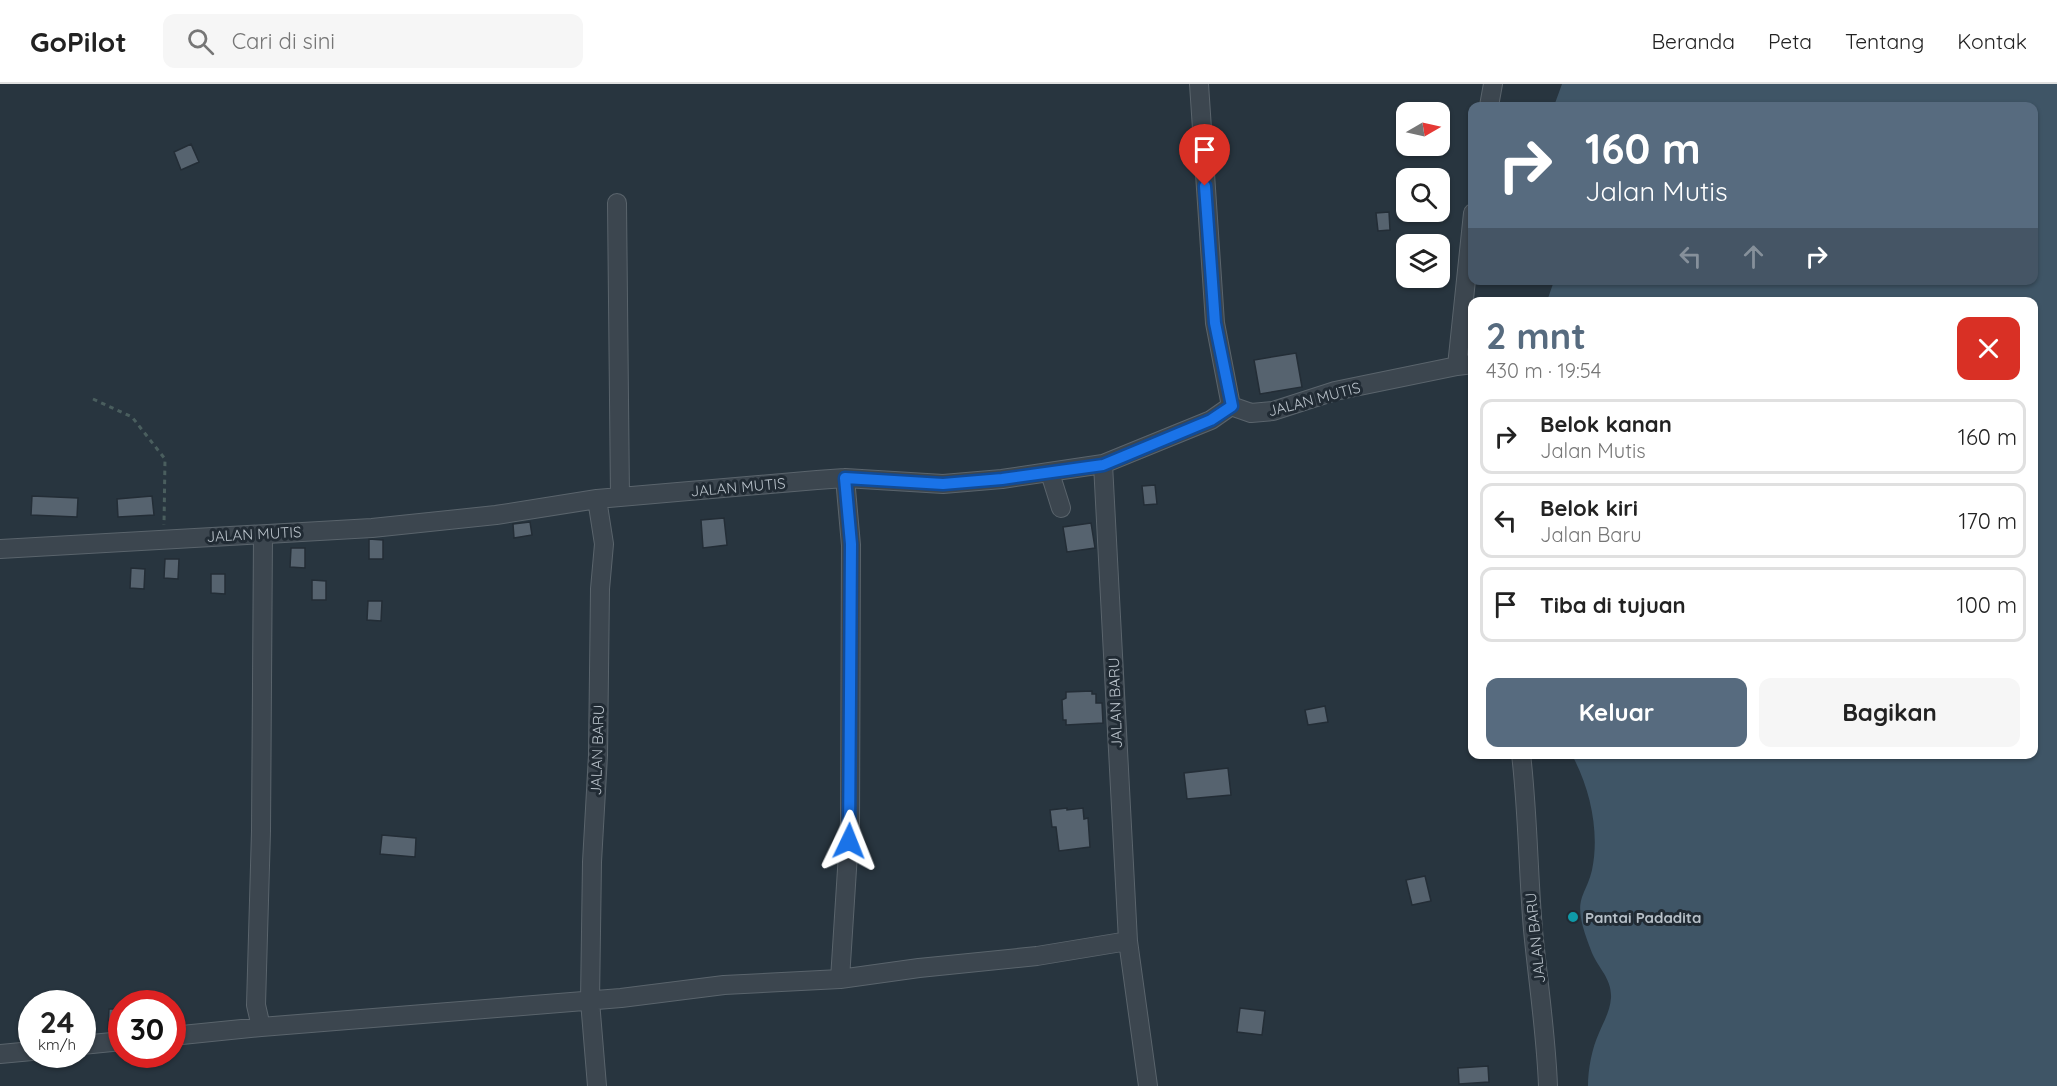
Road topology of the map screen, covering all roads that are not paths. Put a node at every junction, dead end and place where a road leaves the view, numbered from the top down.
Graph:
1 (1199, 84) edge
2 (1493, 84) edge
3 (1490, 102) edge
4 (617, 202) dead end
5 (1468, 308) edge
6 (1465, 365) edge
7 (1232, 406) junction
8 (1103, 465) junction
9 (1050, 473) junction
10 (845, 478) junction
11 (620, 497) junction
12 (597, 500) junction
13 (1061, 508) dead end
14 (263, 534) junction
15 (0, 549) edge
16 (1522, 759) edge
17 (1128, 941) junction
18 (840, 979) junction
19 (590, 1001) junction
20 (261, 1027) junction
21 (186, 1035) edge
22 (18, 1052) edge
23 (0, 1054) edge
24 (597, 1086) edge
25 (1148, 1086) edge
26 (1548, 1086) edge

1 - 7 street
2 - 3 street
4 - 11 street
5 - 6 street
6 - 7 street, JALAN MUTIS
7 - 8 street, JALAN MUTIS
8 - 9 street, JALAN MUTIS
8 - 17 street, JALAN BARU
9 - 10 street, JALAN MUTIS
9 - 13 street
10 - 11 street, JALAN MUTIS
10 - 18 street
11 - 12 street, JALAN MUTIS
12 - 14 street, JALAN MUTIS
12 - 19 street, JALAN BARU
14 - 15 street, JALAN MUTIS
14 - 20 street
16 - 26 street, JALAN BARU
17 - 18 street
17 - 25 street, JALAN BARU
18 - 19 street
19 - 20 street
19 - 24 street, JALAN BARU
20 - 21 street
22 - 23 street

